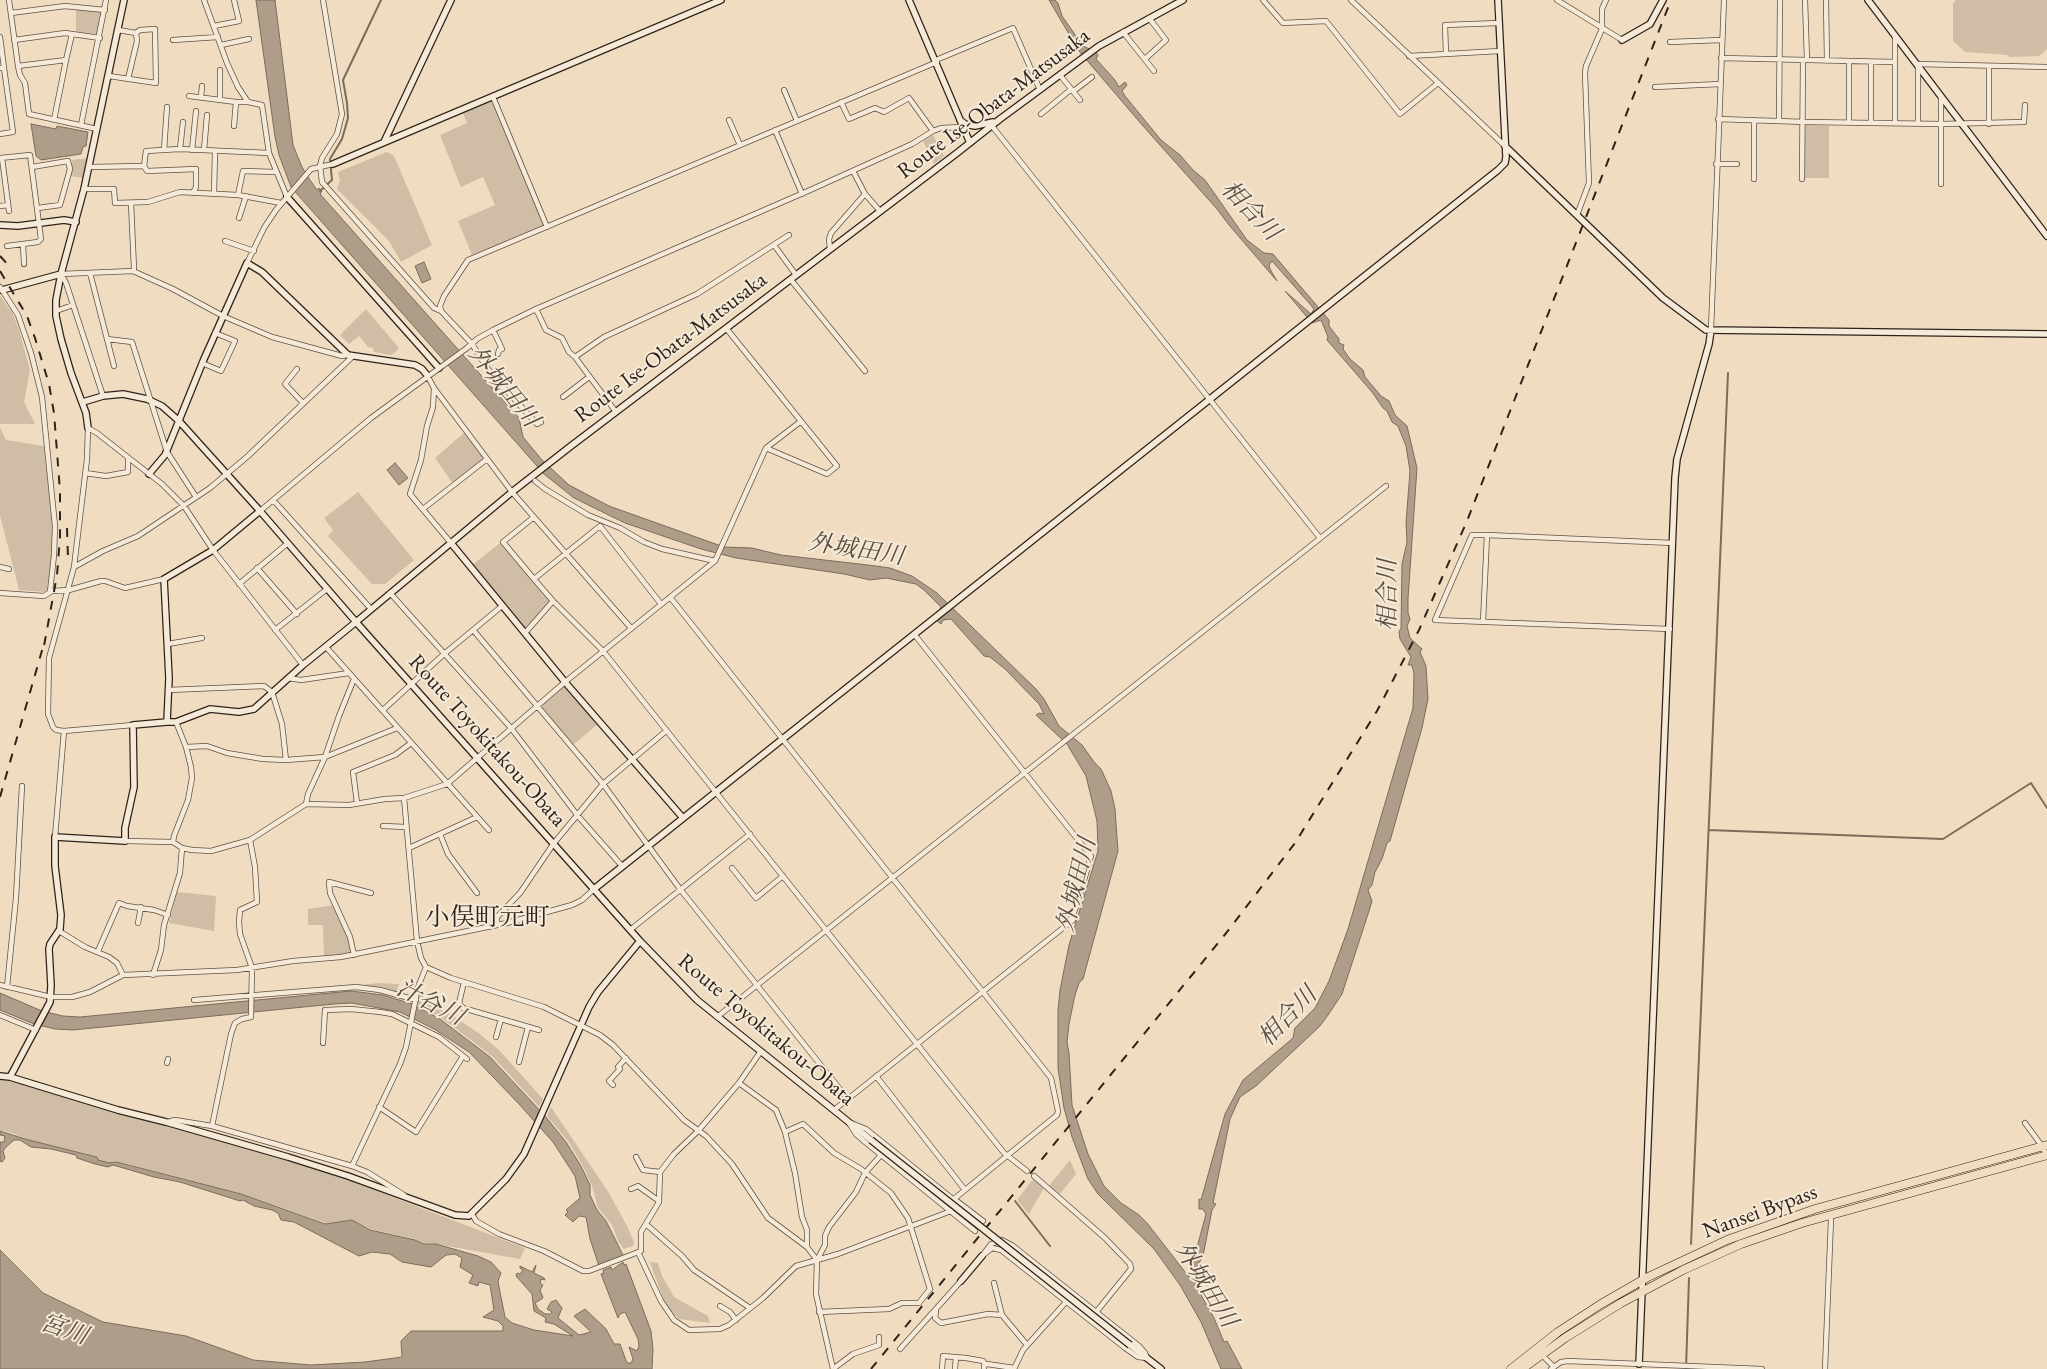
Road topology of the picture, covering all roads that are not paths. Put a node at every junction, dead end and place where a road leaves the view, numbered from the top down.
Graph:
1 (9, 0) edge
2 (106, 0) edge
3 (124, 0) edge
4 (204, 0) edge
5 (234, 0) edge
6 (323, 0) edge
7 (451, 0) edge
8 (721, 0) edge
9 (909, 0) edge
10 (1183, 0) edge
11 (1263, 0) edge
12 (1350, 0) edge
13 (1498, 0) edge
14 (1557, 0) edge
15 (1606, 0) edge
16 (1663, 0) edge
17 (1724, 0) edge
18 (1780, 0) edge
19 (1805, 0) edge
20 (1826, 0) edge
21 (1868, 0) edge
22 (105, 10) junction
23 (11, 13) junction
24 (1149, 18) junction
25 (1499, 23) junction
26 (214, 26) junction
27 (1602, 29) junction
28 (118, 30) junction
29 (1123, 32) junction
30 (72, 34) junction
31 (136, 34) junction
32 (1895, 35) junction
33 (0, 37) edge
34 (218, 37) junction
35 (100, 38) junction
36 (14, 40) junction
37 (173, 40) dead end
38 (249, 40) dead end
39 (1622, 40) joint
40 (1721, 40) junction
41 (0, 42) edge
42 (1670, 42) dead end
43 (221, 45) junction
44 (1500, 51) junction
45 (1446, 54) junction
46 (1409, 56) junction
47 (1720, 58) junction
48 (1144, 59) junction
49 (66, 60) junction
50 (1780, 60) junction
51 (1805, 60) junction
52 (936, 61) junction
53 (1827, 61) junction
54 (1849, 61) junction
55 (1871, 62) junction
56 (1895, 62) junction
57 (1918, 65) junction
58 (18, 66) junction
59 (1989, 66) junction
60 (2047, 67) edge
61 (2, 68) edge
62 (220, 70) dead end
63 (1154, 71) dead end
64 (1060, 75) junction
65 (109, 76) junction
66 (1092, 77) dead end
67 (128, 79) junction
68 (1438, 83) junction
69 (1720, 84) junction
70 (202, 86) dead end
71 (1655, 87) dead end
72 (784, 90) dead end
73 (1040, 90) junction
74 (1072, 91) junction
75 (189, 96) dead end
76 (201, 97) junction
77 (493, 97) junction
78 (1941, 97) junction
79 (220, 99) junction
80 (1080, 100) dead end
81 (236, 102) junction
82 (248, 102) junction
83 (841, 102) junction
84 (2025, 105) dead end
85 (167, 107) dead end
86 (196, 111) dead end
87 (1041, 114) dead end
88 (207, 115) dead end
89 (959, 119) junction
90 (1000, 119) junction
91 (1718, 119) junction
92 (54, 120) junction
93 (729, 120) dead end
94 (1754, 120) junction
95 (1779, 120) junction
96 (797, 121) junction
97 (1803, 121) junction
98 (183, 122) dead end
99 (1849, 122) junction
100 (1870, 122) junction
101 (1895, 123) junction
102 (1918, 123) junction
103 (1941, 124) junction
104 (1989, 124) junction
105 (81, 125) junction
106 (1962, 125) junction
107 (234, 126) dead end
108 (992, 126) junction
109 (962, 127) junction
110 (97, 129) junction
111 (776, 130) junction
112 (932, 131) junction
113 (0, 134) edge
114 (384, 142) junction
115 (970, 143) junction
116 (740, 145) junction
117 (1505, 146) junction
118 (180, 149) junction
119 (164, 150) junction
120 (192, 150) junction
121 (204, 150) junction
122 (215, 151) junction
123 (269, 153) junction
124 (1, 158) edge
125 (1716, 164) junction
126 (1737, 164) dead end
127 (331, 165) joint
128 (144, 166) junction
129 (320, 166) junction
130 (32, 167) junction
131 (89, 167) junction
132 (853, 171) junction
133 (276, 172) junction
134 (1754, 179) dead end
135 (1802, 179) dead end
136 (1941, 184) dead end
137 (84, 190) junction
138 (193, 193) junction
139 (214, 194) junction
140 (802, 194) junction
141 (864, 194) junction
142 (238, 195) junction
143 (246, 196) junction
144 (288, 196) junction
145 (131, 203) junction
146 (282, 203) junction
147 (8, 205) junction
148 (0, 206) edge
149 (38, 208) junction
150 (9, 211) dead end
151 (880, 211) junction
152 (1577, 215) junction
153 (239, 218) dead end
154 (76, 222) junction
155 (39, 224) junction
156 (0, 225) edge
157 (547, 227) junction
158 (789, 235) dead end
159 (2047, 236) edge
160 (225, 241) dead end
161 (23, 244) junction
162 (7, 246) dead end
163 (774, 246) junction
164 (830, 249) junction
165 (254, 251) junction
166 (247, 263) junction
167 (24, 264) dead end
168 (133, 271) junction
169 (90, 273) junction
170 (60, 274) junction
171 (793, 278) junction
172 (0, 289) edge
173 (73, 306) junction
174 (536, 309) junction
175 (56, 311) junction
176 (441, 311) junction
177 (222, 316) junction
178 (726, 328) junction
179 (493, 330) junction
180 (1711, 330) junction
181 (215, 333) junction
182 (2047, 334) edge
183 (108, 339) junction
184 (469, 342) junction
185 (498, 354) dead end
186 (350, 356) junction
187 (575, 358) junction
188 (202, 364) junction
189 (114, 366) dead end
190 (440, 367) junction
191 (297, 370) dead end
192 (865, 371) dead end
193 (427, 375) junction
194 (589, 377) junction
195 (434, 388) junction
196 (103, 396) junction
197 (563, 397) dead end
198 (149, 400) junction
199 (1210, 400) junction
200 (83, 402) junction
201 (303, 402) junction
202 (616, 412) junction
203 (179, 421) junction
204 (541, 422) dead end
205 (800, 422) junction
206 (88, 428) junction
207 (766, 448) junction
208 (166, 452) junction
209 (128, 458) junction
210 (487, 459) junction
211 (85, 473) junction
212 (149, 474) junction
213 (227, 475) junction
214 (533, 479) junction
215 (1386, 486) dead end
216 (512, 492) junction
217 (196, 497) junction
218 (274, 501) junction
219 (184, 506) junction
220 (423, 509) junction
221 (260, 511) junction
222 (534, 517) junction
223 (602, 524) junction
224 (1487, 535) junction
225 (1320, 538) junction
226 (288, 543) junction
227 (451, 543) junction
228 (1673, 544) junction
229 (213, 550) junction
230 (566, 554) junction
231 (716, 560) junction
232 (0, 567) edge
233 (74, 567) junction
234 (257, 568) junction
235 (9, 569) dead end
236 (164, 579) junction
237 (534, 579) junction
238 (239, 584) junction
239 (327, 589) junction
240 (69, 590) junction
241 (50, 592) junction
242 (0, 593) edge
243 (390, 593) junction
244 (670, 597) junction
245 (553, 601) junction
246 (661, 604) junction
247 (502, 606) junction
248 (371, 609) junction
249 (297, 614) junction
250 (356, 622) junction
251 (1483, 622) junction
252 (631, 628) junction
253 (276, 630) junction
254 (474, 630) junction
255 (1670, 630) junction
256 (526, 633) junction
257 (914, 634) junction
258 (202, 638) dead end
259 (168, 644) junction
260 (326, 647) junction
261 (603, 651) junction
262 (444, 654) junction
263 (303, 665) junction
264 (348, 673) junction
265 (288, 678) junction
266 (354, 680) junction
267 (565, 682) junction
268 (412, 684) junction
269 (168, 690) junction
270 (272, 692) junction
271 (537, 705) junction
272 (383, 710) junction
273 (167, 722) junction
274 (176, 722) junction
275 (133, 724) junction
276 (397, 728) junction
277 (511, 728) junction
278 (64, 731) junction
279 (666, 731) junction
280 (782, 740) junction
281 (411, 743) junction
282 (186, 748) junction
283 (325, 756) junction
284 (477, 757) junction
285 (632, 759) junction
286 (286, 760) junction
287 (1025, 773) junction
288 (447, 784) junction
289 (602, 784) junction
290 (22, 786) dead end
291 (715, 792) junction
292 (404, 798) junction
293 (357, 803) junction
294 (306, 804) junction
295 (578, 816) junction
296 (477, 817) junction
297 (683, 818) junction
298 (383, 826) dead end
299 (406, 827) junction
300 (489, 830) dead end
301 (440, 834) junction
302 (750, 834) junction
303 (55, 837) junction
304 (250, 840) junction
305 (125, 841) junction
306 (173, 842) junction
307 (554, 843) junction
308 (648, 846) junction
309 (182, 848) junction
310 (409, 848) junction
311 (622, 866) junction
312 (732, 868) dead end
313 (784, 876) junction
314 (893, 878) junction
315 (594, 889) junction
316 (680, 889) junction
317 (371, 893) dead end
318 (477, 893) dead end
319 (141, 907) junction
320 (168, 915) junction
321 (138, 923) dead end
322 (497, 924) junction
323 (630, 930) junction
324 (827, 930) junction
325 (59, 931) junction
326 (417, 941) junction
327 (640, 941) junction
328 (98, 951) junction
329 (354, 955) junction
330 (426, 967) junction
331 (252, 968) junction
332 (123, 975) junction
333 (153, 975) junction
334 (464, 982) junction
335 (0, 985) edge
336 (757, 985) junction
337 (7, 987) junction
338 (982, 992) junction
339 (252, 996) junction
340 (51, 997) junction
341 (194, 1000) dead end
342 (416, 1002) junction
343 (0, 1015) edge
344 (716, 1017) junction
345 (501, 1019) junction
346 (410, 1021) junction
347 (581, 1024) junction
348 (528, 1027) junction
349 (37, 1029) junction
350 (539, 1030) dead end
351 (496, 1037) dead end
352 (323, 1043) dead end
353 (917, 1044) junction
354 (760, 1052) junction
355 (626, 1058) junction
356 (519, 1062) dead end
357 (0, 1076) edge
358 (876, 1076) junction
359 (10, 1077) junction
360 (739, 1083) junction
361 (613, 1085) dead end
362 (848, 1098) junction
363 (379, 1107) junction
364 (834, 1110) junction
365 (166, 1122) junction
366 (849, 1122) junction
367 (2025, 1123) dead end
368 (212, 1126) junction
369 (698, 1131) junction
370 (785, 1132) junction
371 (2045, 1146) edge
372 (881, 1155) junction
373 (2047, 1155) edge
374 (1008, 1156) junction
375 (636, 1157) dead end
376 (352, 1166) junction
377 (1027, 1170) dead end
378 (660, 1172) junction
379 (865, 1173) junction
380 (1034, 1176) dead end
381 (632, 1189) dead end
382 (965, 1190) junction
383 (406, 1198) junction
384 (954, 1199) junction
385 (659, 1201) junction
386 (951, 1211) junction
387 (472, 1214) junction
388 (1831, 1219) dead end
389 (983, 1221) dead end
390 (646, 1225) junction
391 (910, 1225) junction
392 (975, 1231) dead end
393 (807, 1247) junction
394 (638, 1252) junction
395 (982, 1256) junction
396 (817, 1260) junction
397 (1044, 1270) junction
398 (1037, 1279) junction
399 (1644, 1280) junction
400 (961, 1281) joint
401 (994, 1283) dead end
402 (1643, 1291) junction
403 (1066, 1302) junction
404 (720, 1306) dead end
405 (750, 1308) junction
406 (936, 1311) junction
407 (1096, 1311) junction
408 (819, 1312) junction
409 (1002, 1315) junction
410 (736, 1320) junction
411 (880, 1337) dead end
412 (1028, 1345) junction
413 (1536, 1348) junction
414 (900, 1349) dead end
415 (1542, 1355) junction
416 (956, 1357) junction
417 (1147, 1358) junction
418 (1639, 1366) edge
419 (984, 1367) edge
420 (1552, 1368) edge
421 (833, 1369) edge
422 (942, 1369) edge
423 (954, 1369) edge
424 (1014, 1369) edge
425 (1161, 1369) edge
426 (1504, 1369) edge
427 (1511, 1369) edge
428 (1522, 1369) edge
429 (1527, 1369) edge
430 (1762, 1369) edge
431 (1825, 1369) edge

1 - 23 street
2 - 22 street
3 - 28 street
4 - 26 street
5 - 26 street
6 - 129 street
7 - 114 street
8 - 77 street
9 - 52 street
10 - 24 street, Route Ise-Obata-Matsusaka
11 - 68 street
12 - 46 street
13 - 25 street
14 - 27 street
15 - 27 street
16 - 39 street
17 - 40 street
18 - 50 street
19 - 51 street
20 - 53 street
21 - 32 street
22 - 23 street
22 - 35 street
23 - 36 street
24 - 29 street, Route Ise-Obata-Matsusaka
24 - 48 street
25 - 44 street
25 - 45 street
26 - 34 street
27 - 39 street
27 - 152 street
28 - 31 street
28 - 65 street
29 - 48 street
29 - 64 street, Route Ise-Obata-Matsusaka
30 - 35 street
30 - 36 street
30 - 49 street
31 - 67 street
31 - 67 street
32 - 56 street
32 - 57 street
33 - 41 street
34 - 37 street
34 - 43 street
35 - 105 street
36 - 58 street
38 - 43 street
40 - 42 street
40 - 47 street
41 - 61 street
43 - 82 street
44 - 45 street
44 - 117 street
45 - 46 street
46 - 68 street
47 - 50 street
47 - 69 street
48 - 63 street
49 - 58 street
49 - 92 street
50 - 51 street
50 - 95 street
51 - 53 street
51 - 97 street
52 - 73 street
52 - 83 street
52 - 89 street
53 - 54 street
54 - 55 street
54 - 99 street
55 - 56 street
55 - 100 street
56 - 101 street
57 - 59 street
57 - 78 street
57 - 102 street
58 - 92 street
59 - 60 street
59 - 104 street
61 - 113 street
62 - 79 street
64 - 73 street, Route Ise-Obata-Matsusaka
64 - 74 street
65 - 67 street
65 - 110 street
66 - 74 street
68 - 117 street
69 - 71 street
69 - 91 street
70 - 76 street
72 - 96 street
73 - 90 street, Route Ise-Obata-Matsusaka
74 - 80 street
74 - 87 street
75 - 76 street
76 - 79 street
77 - 114 street
77 - 157 street
78 - 103 street
78 - 106 street
79 - 81 street
81 - 82 street
81 - 107 street
82 - 123 street
83 - 96 street
83 - 112 street
84 - 104 street
85 - 119 street
86 - 120 street
88 - 121 street
89 - 90 street
89 - 109 street
90 - 108 street, Route Ise-Obata-Matsusaka
91 - 94 street
91 - 125 street
92 - 105 street
93 - 116 street
94 - 95 street
94 - 134 street
95 - 97 street
96 - 111 street
97 - 99 street
97 - 135 street
98 - 118 street
99 - 100 street
100 - 101 street
101 - 102 street
102 - 103 street
103 - 106 street
103 - 136 street
104 - 106 street
105 - 110 street
106 - 159 street
108 - 115 street, Route Ise-Obata-Matsusaka
108 - 199 street
109 - 112 street
109 - 115 street
110 - 131 street
111 - 116 street
111 - 140 street
112 - 132 street
114 - 127 street
115 - 151 street, Route Ise-Obata-Matsusaka
116 - 157 street
117 - 152 street
117 - 199 street
118 - 119 street
118 - 120 street
119 - 128 street
120 - 121 street
121 - 122 street
122 - 123 street
122 - 139 street
123 - 133 street
124 - 130 street
124 - 147 street
125 - 126 street
125 - 180 street
127 - 129 street
128 - 131 street
128 - 138 street
129 - 144 street
129 - 176 street
130 - 149 street
130 - 149 street
131 - 137 street
132 - 140 street
132 - 141 street
133 - 142 street
133 - 144 street
137 - 145 street
137 - 154 street
138 - 139 street
138 - 145 street
139 - 142 street
140 - 174 street
141 - 151 street
141 - 164 street
142 - 143 street
143 - 146 street
143 - 153 street
144 - 146 street
144 - 190 street
145 - 168 street
146 - 165 street
147 - 148 street
147 - 150 street
149 - 155 street
151 - 164 street, Route Ise-Obata-Matsusaka
152 - 180 street
154 - 155 street
154 - 170 street
155 - 156 street
155 - 161 street
157 - 176 street
158 - 163 street
160 - 165 street
161 - 162 street
161 - 167 street
163 - 171 street
163 - 187 street
164 - 171 street, Route Ise-Obata-Matsusaka
165 - 166 street
166 - 177 street
166 - 186 street
168 - 169 street
168 - 177 street
169 - 170 street
169 - 183 street
170 - 172 street
170 - 173 street
170 - 175 street
171 - 178 street, Route Ise-Obata-Matsusaka
171 - 192 street
172 - 241 street
173 - 175 street
173 - 196 street
174 - 179 street
174 - 187 street
175 - 200 street
176 - 184 street
177 - 181 street
177 - 186 street
178 - 202 street, Route Ise-Obata-Matsusaka
178 - 205 street
179 - 184 street
179 - 185 street
180 - 182 street
180 - 228 street
181 - 188 street
181 - 188 street
183 - 189 street
183 - 198 street
184 - 190 street
184 - 204 street
186 - 193 street
186 - 201 street
187 - 194 street
188 - 203 street
190 - 193 street
191 - 201 street
193 - 195 street
193 - 218 street
194 - 197 street
194 - 202 street
195 - 210 street
195 - 220 street
196 - 198 street
196 - 200 street
198 - 203 street
198 - 208 street
199 - 225 street
199 - 257 street
200 - 206 street
201 - 213 street
202 - 214 street, Route Ise-Obata-Matsusaka
203 - 208 street
203 - 213 street
205 - 207 street
205 - 207 street
206 - 209 street
206 - 211 street
207 - 231 street
208 - 212 street
208 - 217 street
209 - 211 street
209 - 212 street
210 - 216 street
210 - 220 street
211 - 233 street
212 - 219 street
213 - 217 street
213 - 221 street
214 - 216 street, Route Ise-Obata-Matsusaka
214 - 223 street
215 - 225 street
216 - 222 street
216 - 227 street, Route Ise-Obata-Matsusaka
217 - 219 street
218 - 221 street
218 - 248 street
219 - 229 street
219 - 233 street
220 - 227 street
221 - 226 street
221 - 229 street
222 - 230 street
222 - 237 street
223 - 230 street
223 - 231 street
223 - 246 street
224 - 228 street
224 - 251 street
224 - 251 street
225 - 287 street
226 - 234 street
226 - 239 street
227 - 243 street, Route Ise-Obata-Matsusaka
227 - 247 street
228 - 255 street
229 - 236 street
229 - 238 street
230 - 237 street
230 - 252 street
231 - 244 street
232 - 235 street
233 - 240 street
234 - 238 street
234 - 249 street
236 - 240 street
236 - 259 street
237 - 245 street
238 - 253 street
239 - 249 street
239 - 250 street
240 - 241 street
240 - 278 street
241 - 242 street
243 - 248 street, Route Ise-Obata-Matsusaka
243 - 262 street
244 - 246 street
244 - 280 street
245 - 256 street
245 - 261 street
246 - 252 street
247 - 254 street
247 - 256 street
248 - 250 street, Route Ise-Obata-Matsusaka
249 - 253 street
250 - 260 street, Route Ise-Obata-Matsusaka
250 - 268 street, Route Toyokitakou-Obata
251 - 255 street
252 - 261 street
253 - 263 street
254 - 262 street
254 - 271 street
255 - 399 street
256 - 267 street
257 - 280 street
257 - 287 street
258 - 259 street
259 - 269 street
260 - 263 street, Route Ise-Obata-Matsusaka
260 - 264 street
261 - 267 street
261 - 279 street
262 - 268 street
262 - 277 street
263 - 265 street, Route Ise-Obata-Matsusaka
264 - 265 street
264 - 266 street
265 - 270 street, Route Ise-Obata-Matsusaka
266 - 272 street
266 - 283 street
267 - 271 street
267 - 285 street
268 - 272 street
268 - 284 street, Route Toyokitakou-Obata
269 - 270 street
269 - 273 street
270 - 274 street, Route Ise-Obata-Matsusaka
270 - 286 street
271 - 277 street
271 - 289 street
272 - 276 street
273 - 274 street
273 - 275 street
274 - 282 street
275 - 278 street
275 - 305 street
276 - 281 street
276 - 283 street
277 - 284 street
277 - 295 street
278 - 303 street
279 - 285 street
279 - 291 street
280 - 291 street
280 - 314 street
281 - 288 street
281 - 293 street
282 - 286 street
282 - 306 street
283 - 286 street
283 - 294 street
284 - 288 street
284 - 307 street, Route Toyokitakou-Obata
285 - 289 street
285 - 297 street
287 - 314 street
287 - 338 street
288 - 292 street
288 - 296 street
289 - 295 street
289 - 308 street
290 - 337 street
291 - 297 street
291 - 302 street
292 - 293 street
292 - 299 street
293 - 294 street
294 - 304 street
295 - 307 street
295 - 311 street
296 - 300 street
296 - 301 street
297 - 308 street
298 - 299 street
299 - 310 street
301 - 310 street
301 - 318 street
302 - 313 street
302 - 316 street
303 - 305 street
303 - 325 street
304 - 309 street
304 - 331 street
305 - 306 street
306 - 309 street
307 - 315 street, Route Toyokitakou-Obata
307 - 322 street
308 - 311 street
308 - 316 street
309 - 320 street
310 - 326 street
311 - 315 street
312 - 313 street
313 - 324 street
314 - 324 street
314 - 338 street
315 - 322 street
315 - 323 street, Route Toyokitakou-Obata
316 - 323 street
316 - 336 street
317 - 329 street
319 - 320 street
319 - 321 street
319 - 328 street
320 - 333 street
322 - 326 street
323 - 327 street, Route Toyokitakou-Obata
324 - 336 street
324 - 353 street
325 - 328 street
325 - 340 street
326 - 329 street
326 - 330 street
327 - 344 street, Route Toyokitakou-Obata
327 - 347 street
328 - 332 street
329 - 331 street
330 - 334 street
330 - 342 street
331 - 333 street
331 - 339 street
332 - 333 street
332 - 340 street
334 - 345 street
334 - 347 street
335 - 337 street
336 - 344 street
336 - 362 street
337 - 340 street
338 - 353 street
338 - 374 street
339 - 341 street
339 - 342 street
339 - 368 street
340 - 349 street
342 - 346 street
343 - 349 street
344 - 354 street, Route Toyokitakou-Obata
345 - 348 street
345 - 351 street
346 - 352 street
346 - 363 street
346 - 363 street
347 - 355 street
347 - 387 street
348 - 350 street
348 - 356 street
349 - 359 street
353 - 358 street
353 - 374 street
354 - 360 street
354 - 364 street, Route Toyokitakou-Obata
355 - 361 street
355 - 369 street
357 - 359 street
358 - 362 street
358 - 382 street
359 - 365 street
360 - 369 street
360 - 370 street
362 - 364 street
363 - 376 street
364 - 366 street, Route Toyokitakou-Obata
365 - 368 street
365 - 383 street
366 - 372 street
366 - 384 street
366 - 417 street, Route Toyokitakou-Obata, bridge
367 - 371 street
368 - 376 street
369 - 378 street
369 - 393 street
370 - 379 street
370 - 393 street
371 - 373 street
371 - 399 highway, Nansei Bypass
372 - 379 street
372 - 386 street
373 - 402 highway, Nansei Bypass
374 - 377 street
374 - 382 street
375 - 378 street
376 - 383 street
378 - 385 street
379 - 391 street
379 - 396 street
380 - 407 street
381 - 385 street
382 - 384 street
383 - 387 street
384 - 386 street
384 - 389 street
385 - 390 street
386 - 391 street
386 - 392 street
387 - 394 street
388 - 431 street
390 - 394 street
390 - 405 street
391 - 396 street
391 - 408 street
393 - 396 street
394 - 410 street
395 - 397 street
395 - 398 street
395 - 400 street
396 - 405 street
396 - 408 street
397 - 398 street
397 - 407 street
398 - 403 street
399 - 402 street
399 - 413 highway, Nansei Bypass
400 - 406 street
401 - 409 street
402 - 415 highway, Nansei Bypass
402 - 418 street
403 - 412 street
403 - 417 street
404 - 410 street
405 - 410 street
406 - 409 street
406 - 414 street
407 - 417 street
408 - 421 street
409 - 412 street
411 - 421 street
412 - 424 street
413 - 426 highway
413 - 427 highway, Nansei Bypass
415 - 420 street
415 - 428 highway, Nansei Bypass
415 - 429 highway
416 - 419 street
416 - 422 street
416 - 423 street
417 - 425 street, Route Toyokitakou-Obata
418 - 420 street
418 - 430 street
419 - 424 street

